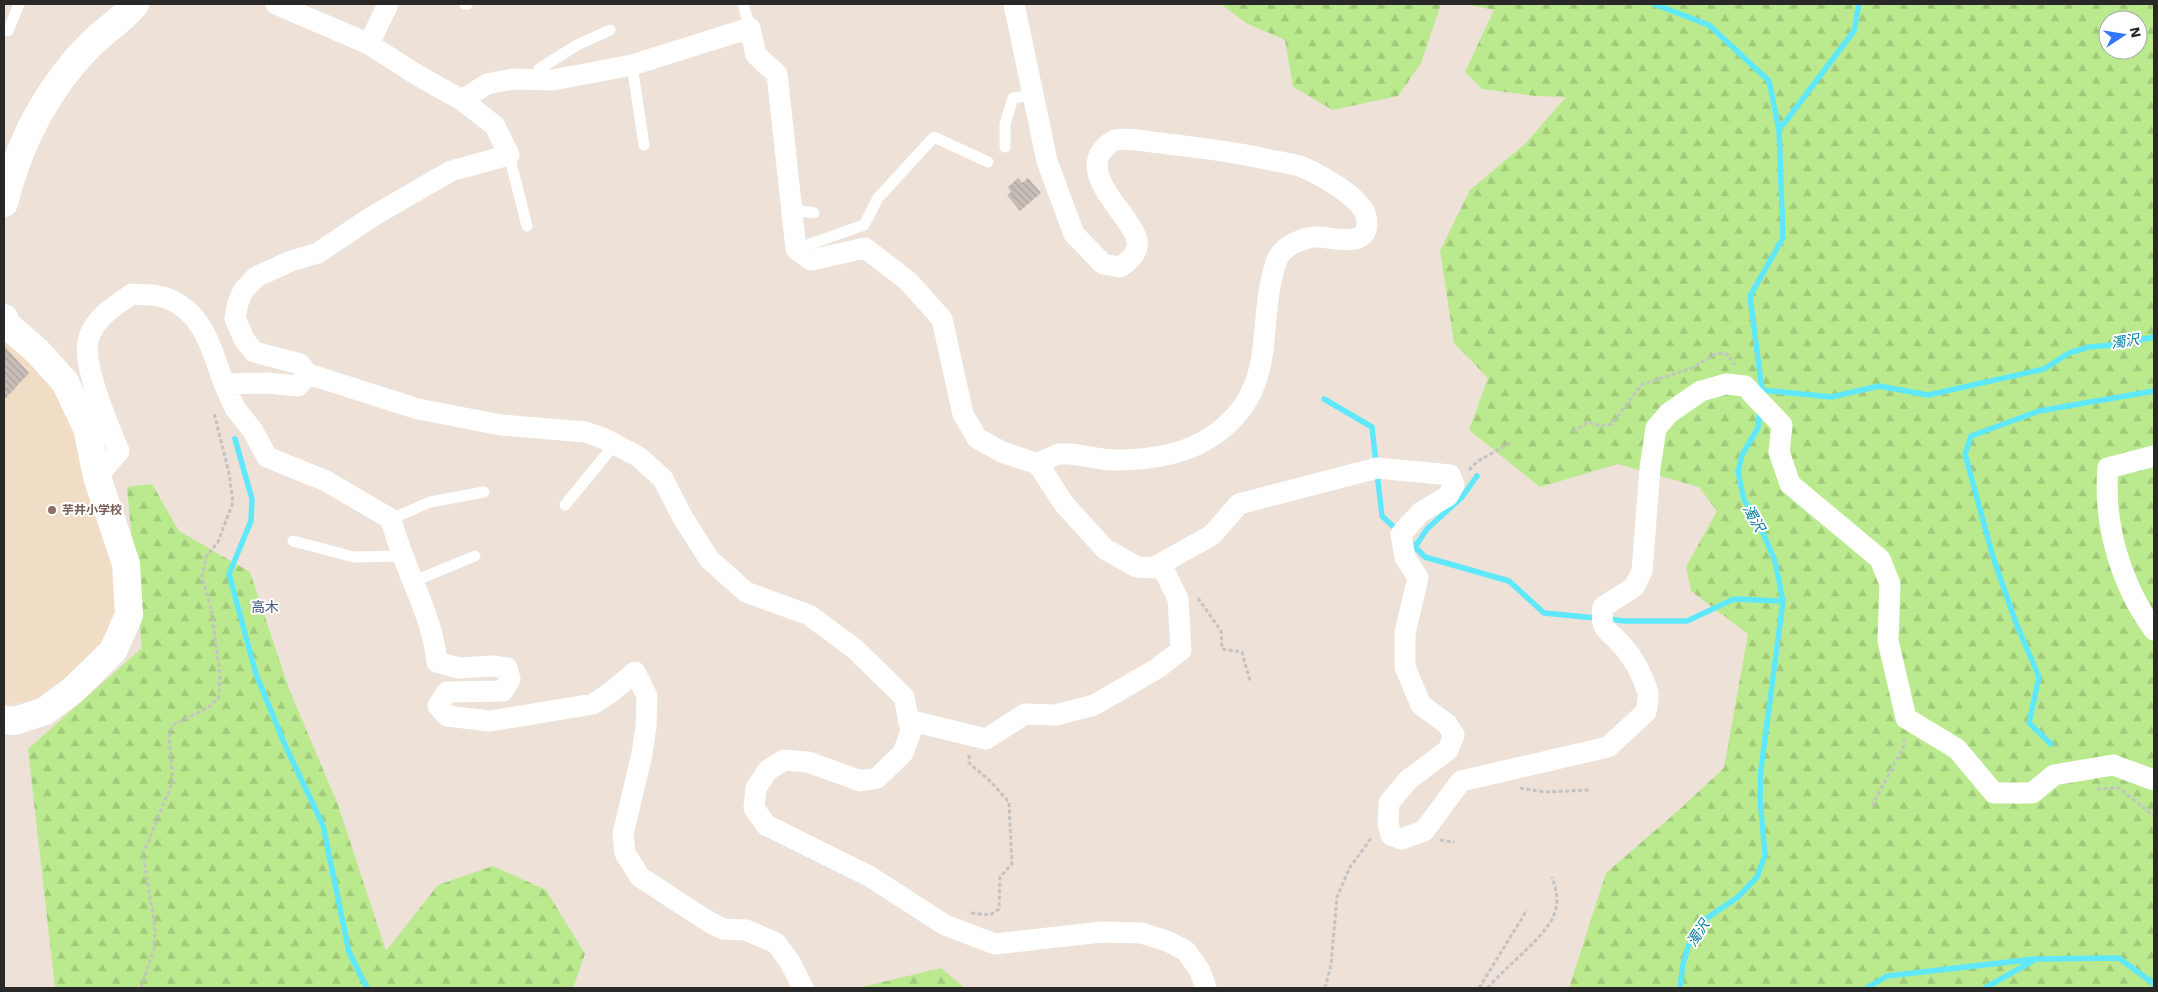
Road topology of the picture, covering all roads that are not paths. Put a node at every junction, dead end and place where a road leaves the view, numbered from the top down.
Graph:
1 (19, 4) edge
2 (134, 4) edge
3 (276, 4) edge
4 (388, 4) edge
5 (743, 4) edge
6 (1014, 4) edge
7 (750, 28) junction
8 (610, 30) dead end
9 (8, 31) dead end
10 (369, 44) junction
11 (632, 65) junction
12 (538, 80) junction
13 (1033, 95) junction
14 (462, 100) junction
15 (644, 145) dead end
16 (1005, 147) dead end
17 (510, 154) junction
18 (988, 162) dead end
19 (789, 200) junction
20 (4, 203) edge
21 (814, 213) dead end
22 (527, 226) dead end
23 (796, 249) junction
24 (4, 318) edge
25 (308, 374) junction
26 (224, 384) junction
27 (615, 444) junction
28 (2154, 456) edge
29 (1038, 464) junction
30 (97, 477) junction
31 (484, 492) dead end
32 (565, 505) dead end
33 (391, 519) junction
34 (293, 541) dead end
35 (402, 556) junction
36 (475, 556) dead end
37 (1165, 571) junction
38 (412, 582) junction
39 (2154, 630) edge
40 (4, 720) edge
41 (908, 720) junction
42 (2154, 780) edge
43 (803, 988) edge
44 (1206, 988) edge

1 - 9 lane
2 - 20 main road
3 - 10 street
4 - 10 street
5 - 7 lane
6 - 13 street
7 - 11 street
7 - 19 street
8 - 12 lane
10 - 14 street
11 - 12 street
11 - 15 lane
12 - 14 street
13 - 16 lane
13 - 29 street
14 - 17 street
17 - 22 lane
17 - 25 street
18 - 23 lane
19 - 21 lane
19 - 23 street
23 - 29 street
24 - 30 main road
25 - 26 street
25 - 27 street
26 - 30 street
26 - 33 street
27 - 32 lane
27 - 41 street
28 - 39 street
29 - 37 street
30 - 40 main road
31 - 33 lane
33 - 35 street
34 - 35 lane
35 - 38 street
36 - 38 lane
37 - 41 street
37 - 42 street
38 - 43 street
41 - 44 street

